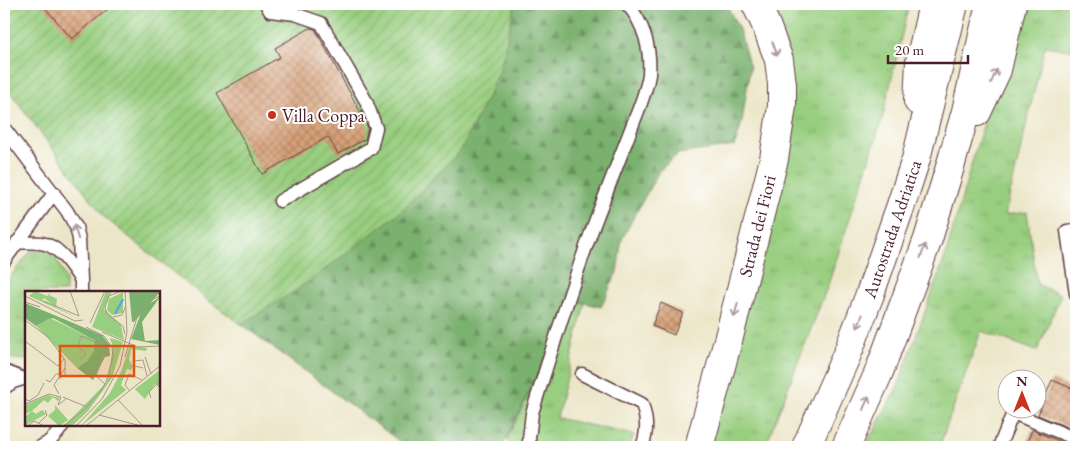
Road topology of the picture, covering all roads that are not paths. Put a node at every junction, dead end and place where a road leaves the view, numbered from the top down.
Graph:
1 (266, 4) edge
2 (627, 4) edge
3 (756, 4) edge
4 (933, 4) edge
5 (954, 4) edge
6 (990, 4) edge
7 (1012, 4) edge
8 (4, 128) edge
9 (916, 160) junction
10 (950, 167) junction
11 (54, 193) junction
12 (280, 200) dead end
13 (1076, 230) edge
14 (17, 242) junction
15 (4, 261) edge
16 (81, 286) edge
17 (1076, 294) edge
18 (4, 371) edge
19 (582, 374) dead end
20 (25, 378) edge
21 (25, 378) edge
22 (4, 388) edge
23 (62, 426) edge
24 (1076, 439) edge
25 (40, 447) edge
26 (530, 447) edge
27 (642, 447) edge
28 (699, 447) edge
29 (806, 447) edge
30 (846, 447) edge
31 (999, 447) edge

1 - 12 lane
2 - 26 lane
3 -> 28 main road, Strada dei Fiori
4 - 9 main road
5 - 9 main road, Autostrada Adriatica
6 - 10 main road, Autostrada Adriatica
10 -> 7 main road
8 - 11 lane
9 -> 29 main road, Autostrada Adriatica
30 -> 10 main road, Autostrada Adriatica
11 - 14 lane
16 -> 11 lane
13 - 17 lane
14 - 15 lane
14 - 16 lane
18 - 20 lane
19 - 27 lane
21 - 22 lane
23 - 25 lane
24 - 31 lane

